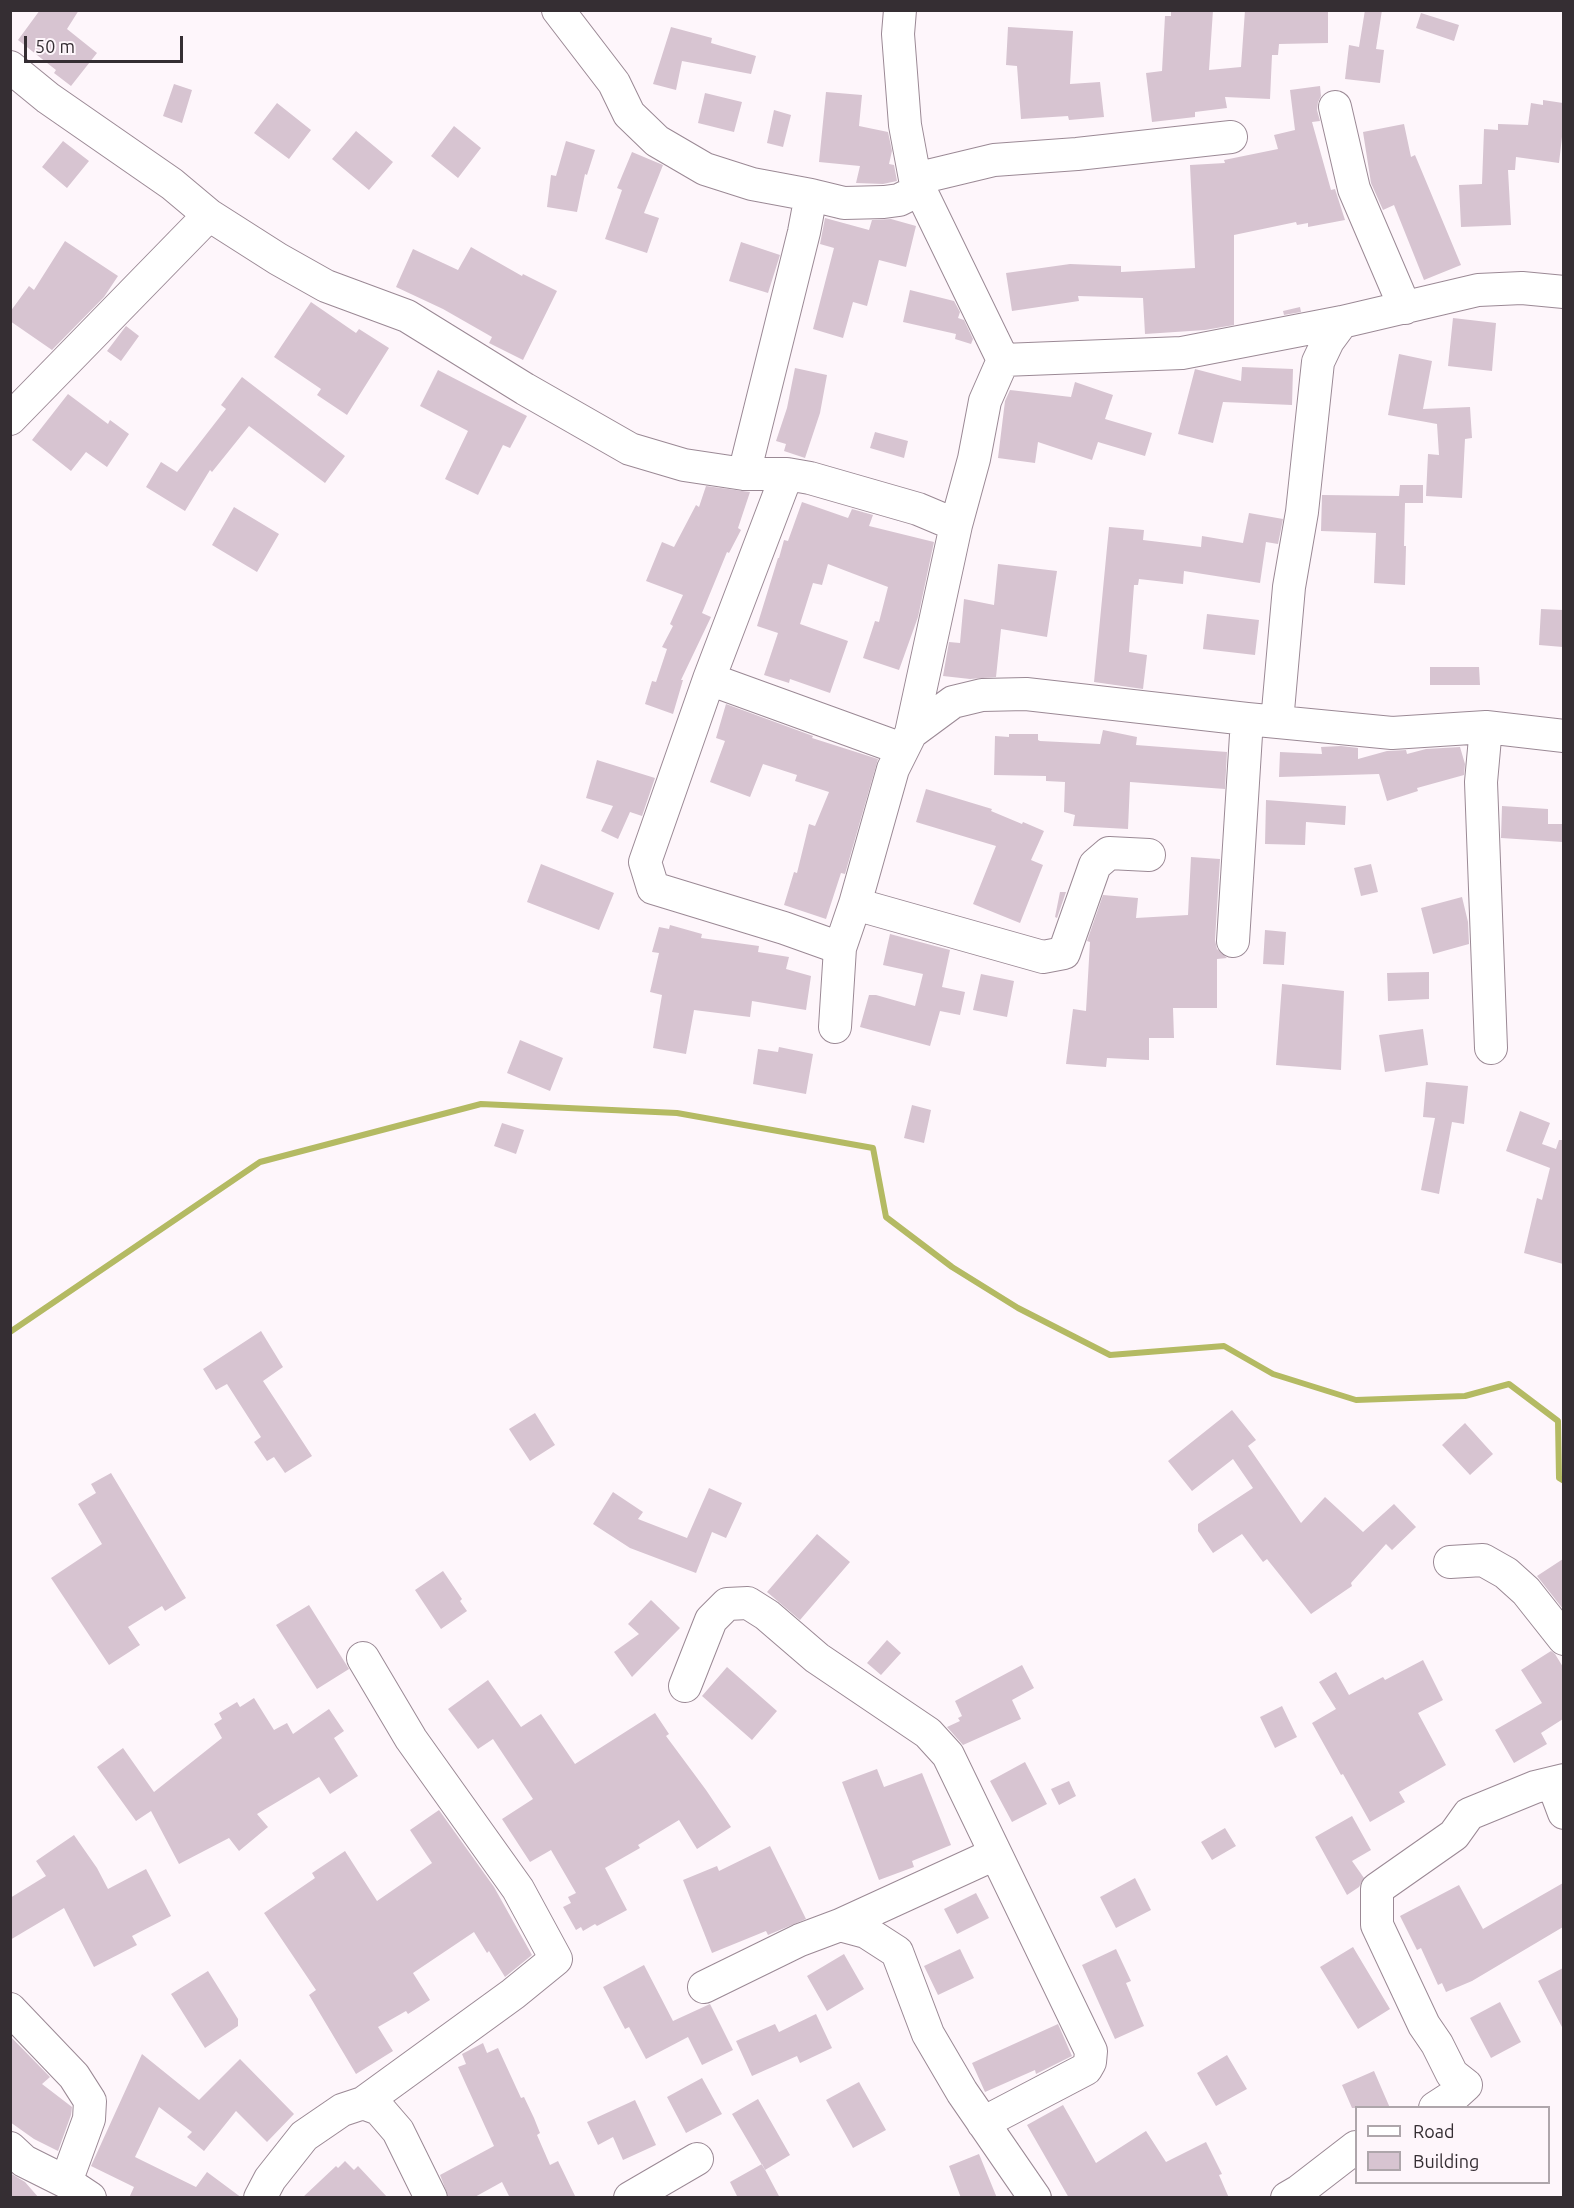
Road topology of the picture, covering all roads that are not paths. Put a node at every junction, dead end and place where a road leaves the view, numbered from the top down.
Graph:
1 (558, 10) edge
2 (900, 10) edge
3 (10, 67) edge
4 (1335, 107) dead end
5 (1231, 137) dead end
6 (917, 184) junction
7 (811, 195) junction
8 (209, 215) junction
9 (1563, 292) edge
10 (1405, 308) junction
11 (1342, 322) junction
12 (1003, 360) junction
13 (10, 419) edge
14 (744, 474) junction
15 (787, 474) junction
16 (956, 525) junction
17 (709, 679) junction
18 (1262, 721) junction
19 (1486, 728) junction
20 (1563, 736) edge
21 (906, 741) junction
22 (1149, 855) dead end
23 (855, 904) junction
24 (1233, 941) dead end
25 (840, 948) junction
26 (834, 1027) dead end
27 (1491, 1048) dead end
28 (1450, 1562) dead end
29 (1563, 1639) edge
30 (363, 1658) dead end
31 (685, 1686) dead end
32 (1563, 1780) edge
33 (1563, 1813) edge
34 (995, 1854) junction
35 (840, 1925) junction
36 (704, 1987) dead end
37 (10, 2009) edge
38 (363, 2103) junction
39 (1438, 2106) edge
40 (983, 2123) junction
41 (10, 2148) edge
42 (1355, 2148) edge
43 (697, 2160) dead end
44 (78, 2190) edge
45 (260, 2198) edge
46 (431, 2198) edge
47 (630, 2198) edge
48 (1035, 2198) edge
49 (1287, 2198) edge

1 - 7 street
2 - 6 street
3 - 8 street
4 - 10 street
5 - 6 street
6 - 7 street
6 - 12 street
7 - 14 street
8 - 13 street
8 - 14 street
9 - 10 street
10 - 11 street
11 - 12 street
11 - 18 street
12 - 16 street
14 - 15 street
15 - 16 street
15 - 17 street
16 - 21 street
17 - 21 street
17 - 25 street
18 - 19 street
18 - 21 street
18 - 24 street
19 - 20 street
19 - 27 street
21 - 23 street
22 - 23 street
23 - 25 street
25 - 26 street
28 - 29 street
30 - 38 street
31 - 34 street
32 - 33 street
32 - 39 street
34 - 35 street
34 - 40 street
35 - 36 street
35 - 40 street
37 - 44 street
38 - 45 street
38 - 46 street
40 - 48 street
41 - 44 street
42 - 49 street
43 - 47 street

